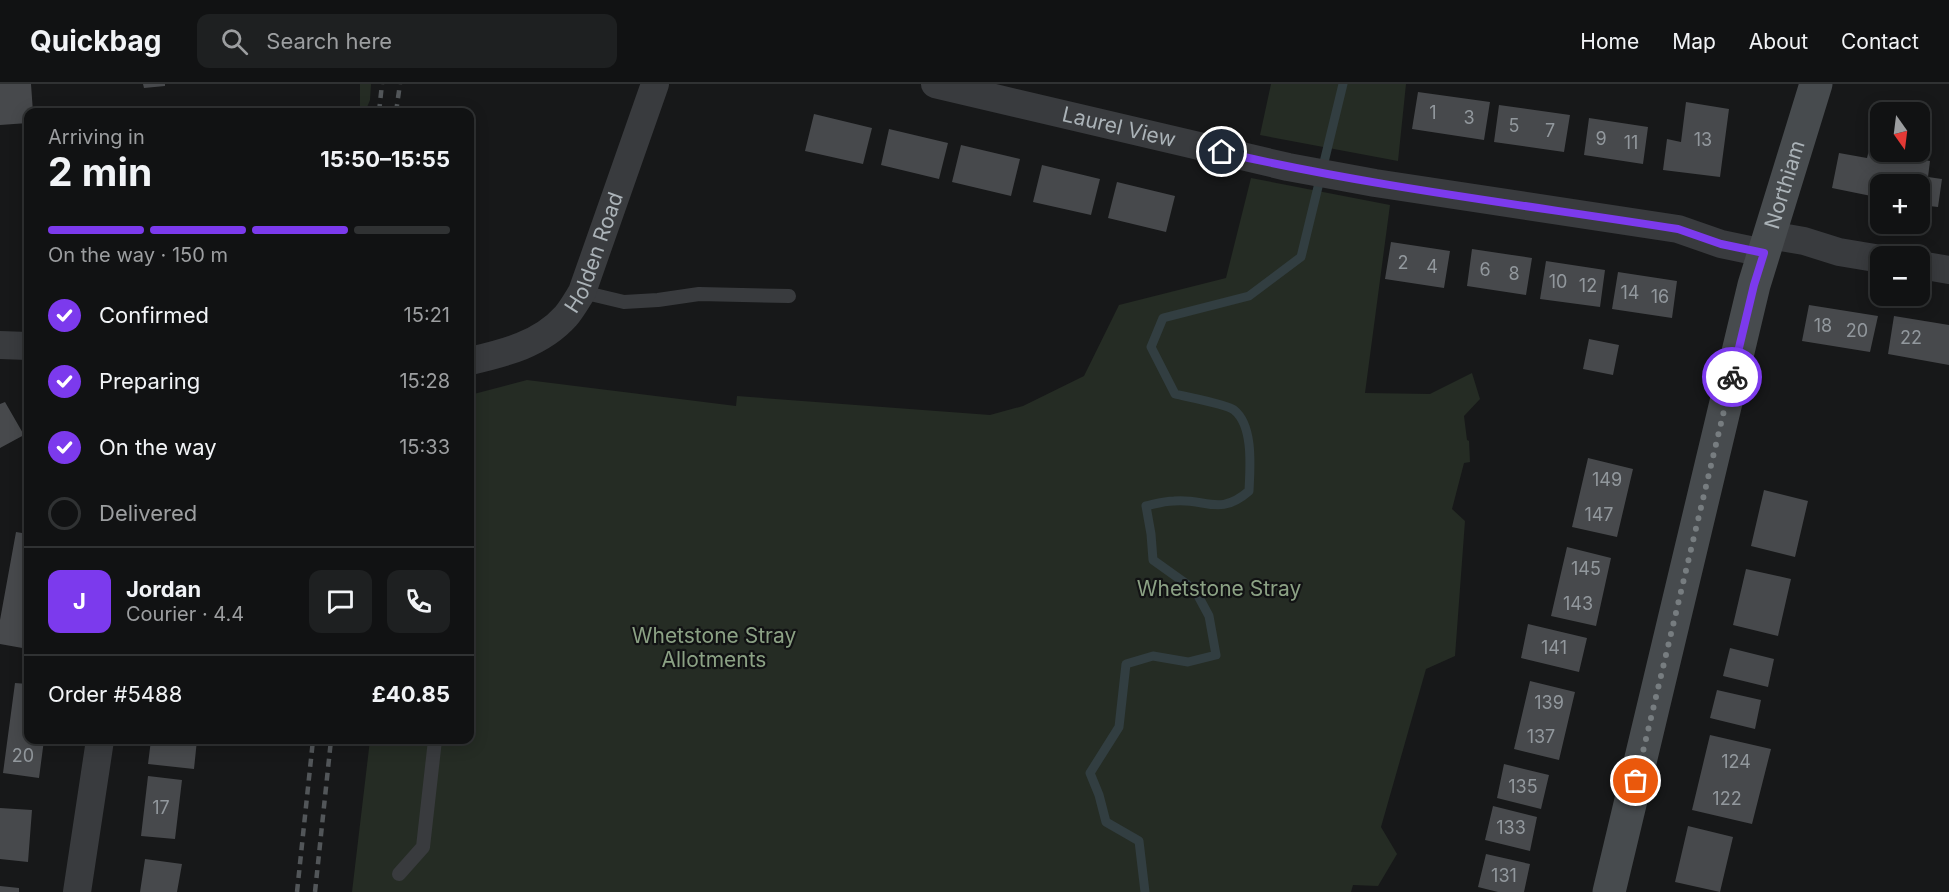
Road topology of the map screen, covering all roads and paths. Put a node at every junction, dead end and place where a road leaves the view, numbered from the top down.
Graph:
1 (655, 84) edge
2 (935, 84) edge
3 (1816, 84) edge
4 (1767, 244) junction
5 (1870, 257) edge
6 (1930, 267) edge
7 (1949, 270) edge
8 (582, 292) junction
9 (789, 296) dead end
10 (0, 345) edge
11 (24, 346) edge
12 (474, 360) edge
13 (99, 744) edge
14 (435, 744) edge
15 (399, 874) dead end
16 (77, 892) edge
17 (1609, 892) edge

1 - 8 street, Holden Road
2 - 4 street, Laurel View
3 - 4 street, Northiam
4 - 5 street, Laurel View
4 - 17 street, Northiam
6 - 7 street
8 - 9 lane
8 - 12 street, Holden Road
10 - 11 street
13 - 16 street
14 - 15 lane

